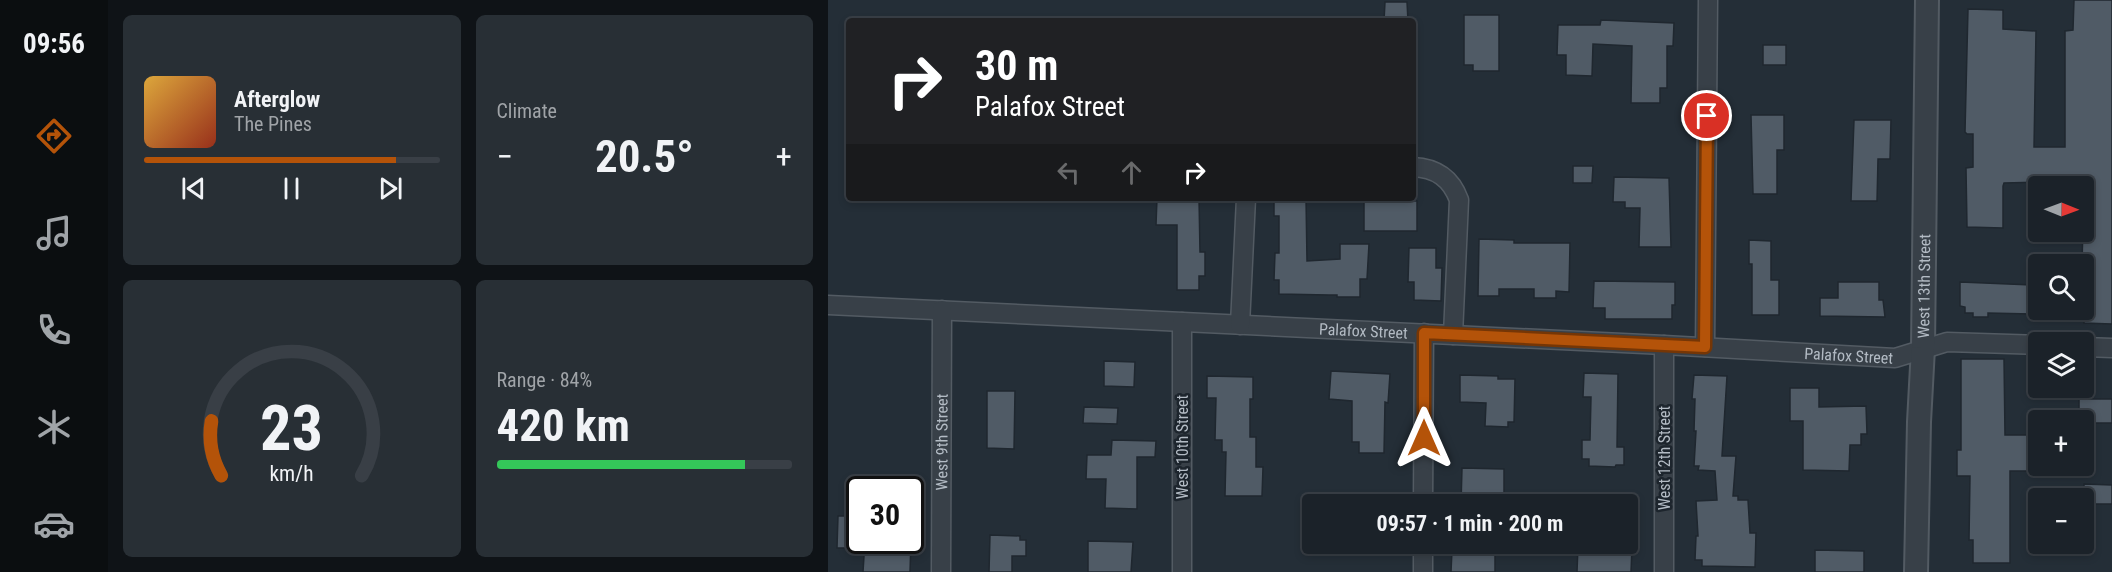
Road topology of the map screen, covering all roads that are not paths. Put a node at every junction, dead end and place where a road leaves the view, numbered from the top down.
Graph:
1 (1708, 0) edge
2 (1926, 0) edge
3 (1416, 167) edge
4 (1246, 201) edge
5 (828, 304) edge
6 (942, 310) junction
7 (1182, 322) junction
8 (1240, 325) junction
9 (1424, 333) junction
10 (1453, 335) junction
11 (1664, 345) junction
12 (2028, 345) edge
13 (1705, 347) junction
14 (2094, 347) edge
15 (1923, 348) junction
16 (2112, 348) edge
17 (1423, 494) edge
18 (1423, 554) edge
19 (941, 572) edge
20 (1182, 572) edge
21 (1423, 572) edge
22 (1664, 572) edge
23 (1916, 572) edge

1 - 13 street
2 - 15 street, West 13th Street
3 - 10 street
4 - 8 street
5 - 6 street, Palafox Street
6 - 7 street, Palafox Street
6 - 19 street, West 9th Street
7 - 8 street, Palafox Street
7 - 20 street, West 10th Street
8 - 9 street, Palafox Street
9 - 10 street, Palafox Street
9 - 17 street
10 - 11 street, Palafox Street
11 - 13 street, Palafox Street
11 - 22 street, West 12th Street
12 - 15 street, Palafox Street
13 - 15 street, Palafox Street
14 - 16 street
15 - 23 street, West 13th Street
18 - 21 street

